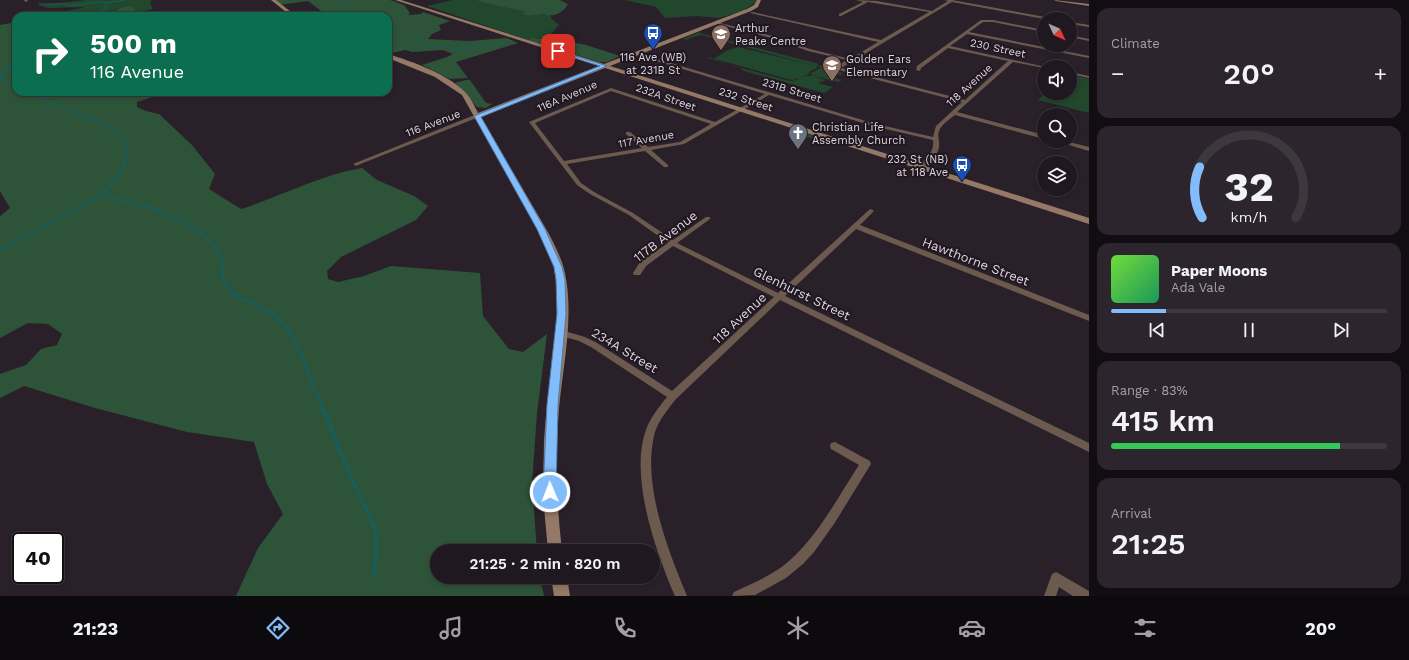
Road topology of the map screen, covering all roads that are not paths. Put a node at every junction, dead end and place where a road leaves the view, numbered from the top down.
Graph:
1 (273, 0) edge
2 (397, 0) edge
3 (759, 0) edge
4 (858, 0) edge
5 (944, 0) edge
6 (1056, 0) edge
7 (868, 1) edge
8 (951, 1) junction
9 (1089, 5) edge
10 (289, 12) edge
11 (933, 12) junction
12 (752, 13) dead end
13 (840, 15) dead end
14 (1037, 17) edge
15 (716, 23) junction
16 (1077, 24) edge
17 (1089, 26) edge
18 (1037, 30) edge
19 (967, 33) junction
20 (1077, 37) edge
21 (1089, 40) edge
22 (883, 42) junction
23 (948, 47) junction
24 (644, 56) dead end
25 (1089, 57) edge
26 (392, 58) edge
27 (850, 60) junction
28 (1012, 60) junction
29 (1037, 65) edge
30 (605, 66) junction
31 (918, 70) dead end
32 (1077, 74) edge
33 (1089, 77) edge
34 (611, 89) joint
35 (769, 94) junction
36 (966, 102) junction
37 (741, 109) junction
38 (954, 113) junction
39 (477, 116) junction
40 (532, 122) joint
41 (715, 124) junction
42 (628, 133) dead end
43 (1037, 135) edge
44 (935, 139) junction
45 (1077, 146) edge
46 (1089, 149) edge
47 (648, 150) junction
48 (562, 163) junction
49 (356, 164) dead end
50 (666, 166) dead end
51 (921, 167) junction
52 (871, 211) dead end
53 (708, 218) dead end
54 (1089, 220) edge
55 (855, 226) junction
56 (672, 243) junction
57 (637, 273) dead end
58 (780, 297) junction
59 (1089, 318) edge
60 (561, 333) junction
61 (674, 396) junction
62 (835, 446) dead end
63 (1089, 448) edge
64 (554, 544) edge
65 (560, 584) edge
66 (562, 596) edge
67 (680, 596) edge
68 (738, 596) edge
69 (1050, 596) edge
70 (1085, 596) edge

1 - 10 street
2 - 30 street, 232 Street
3 - 15 street, 116 Avenue
4 - 7 street
5 - 8 street
6 - 9 street
7 - 11 street
7 - 13 street
8 - 11 street
8 - 14 street
11 - 22 street
12 - 22 street
15 - 27 street
15 - 30 street, 116 Avenue
16 - 17 street
18 - 19 street
19 - 23 street
19 - 25 street
20 - 21 street
22 - 27 street
23 - 28 street, 230 Street
23 - 31 street
24 - 35 street, 231B Street
26 - 39 street
27 - 36 street
28 - 29 street, 230 Street
28 - 36 street, 118 Avenue
30 - 37 street, 232 Street
30 - 39 street, 116 Avenue
32 - 33 street
34 - 40 street, 116A Avenue
34 - 41 street, 232A Street
35 - 37 street, 117 Avenue
35 - 44 street, 231B Street
36 - 38 street, 118 Avenue
37 - 41 street, 117 Avenue
37 - 51 street, 232 Street
38 - 43 street
38 - 44 street, 118 Avenue
39 - 49 street, 116 Avenue
39 - 60 street
40 - 48 street, Glenhurst Street
41 - 47 street, 117 Avenue
42 - 47 street
44 - 51 street, 118 Avenue
45 - 46 street
47 - 48 street, 117 Avenue
47 - 50 street
48 - 56 street, Glenhurst Street
51 - 54 street, 232 Street
52 - 55 street, 118 Avenue
53 - 56 street, 117B Avenue
55 - 58 street, 118 Avenue
55 - 59 street, Hawthorne Street
56 - 57 street, 117B Avenue
56 - 58 street, Glenhurst Street
58 - 61 street, 118 Avenue
58 - 63 street, Glenhurst Street
60 - 61 street, 234A Street
60 - 64 street
61 - 67 street, 118 Avenue
62 - 68 street
65 - 66 street
69 - 70 street

